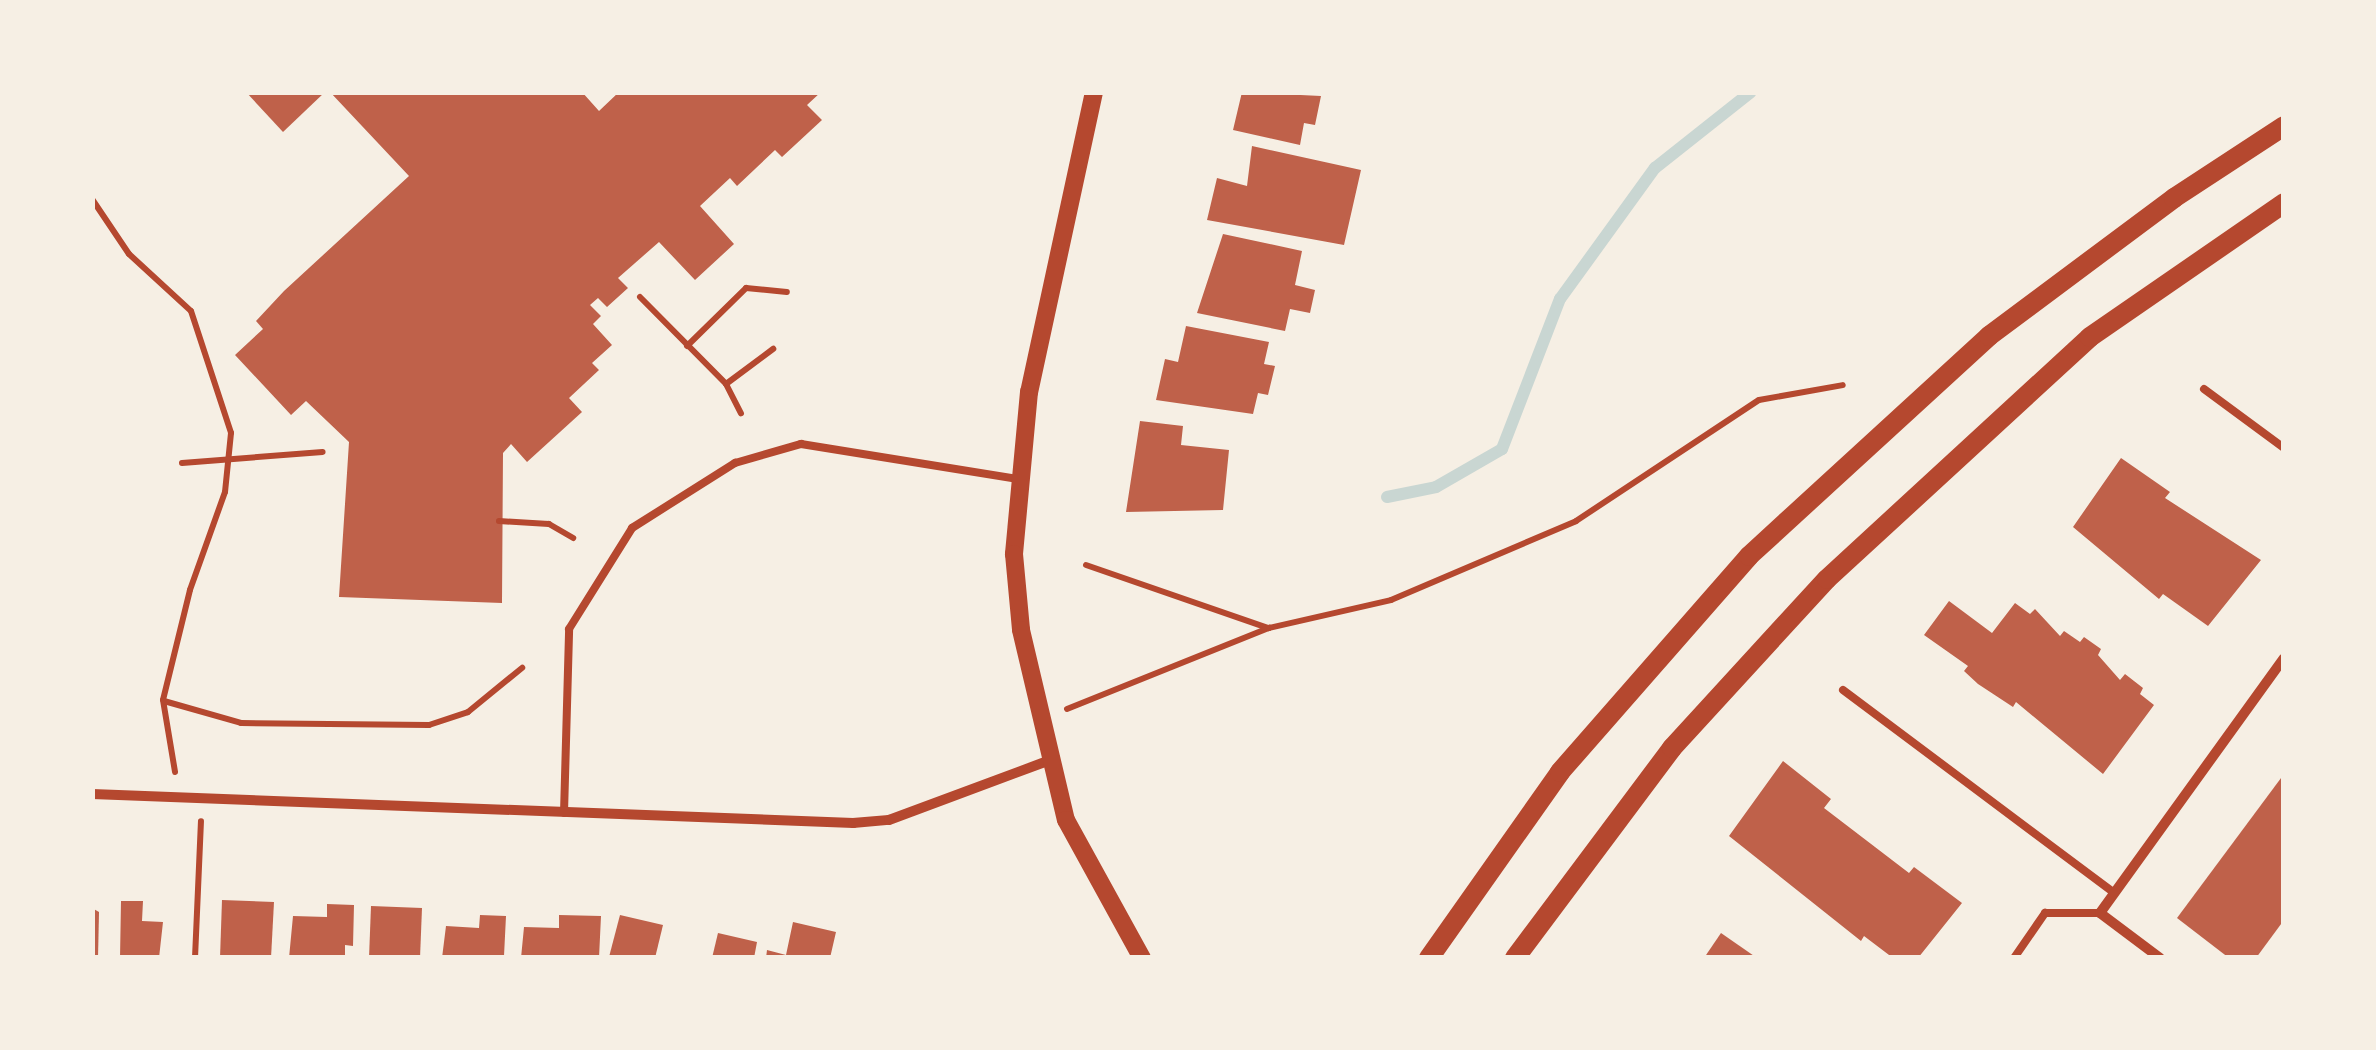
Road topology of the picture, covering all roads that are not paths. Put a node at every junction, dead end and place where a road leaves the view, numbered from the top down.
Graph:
1 (1094, 92) edge
2 (2284, 126) edge
3 (2284, 203) edge
4 (2204, 390) dead end
5 (2284, 448) edge
6 (1018, 479) junction
7 (2284, 658) edge
8 (1843, 690) dead end
9 (1050, 760) junction
10 (92, 794) edge
11 (564, 813) junction
12 (2112, 891) junction
13 (2100, 913) junction
14 (1142, 958) edge
15 (1429, 958) edge
16 (1515, 958) edge
17 (2014, 958) edge
18 (2160, 958) edge

1 - 6 street
2 - 15 main road
3 - 16 main road
4 - 5 lane
6 - 9 street
6 - 11 lane
7 - 12 street
8 - 12 lane
9 - 11 street
9 - 14 street
10 - 11 street
12 - 13 street
13 - 17 lane
13 - 18 street

